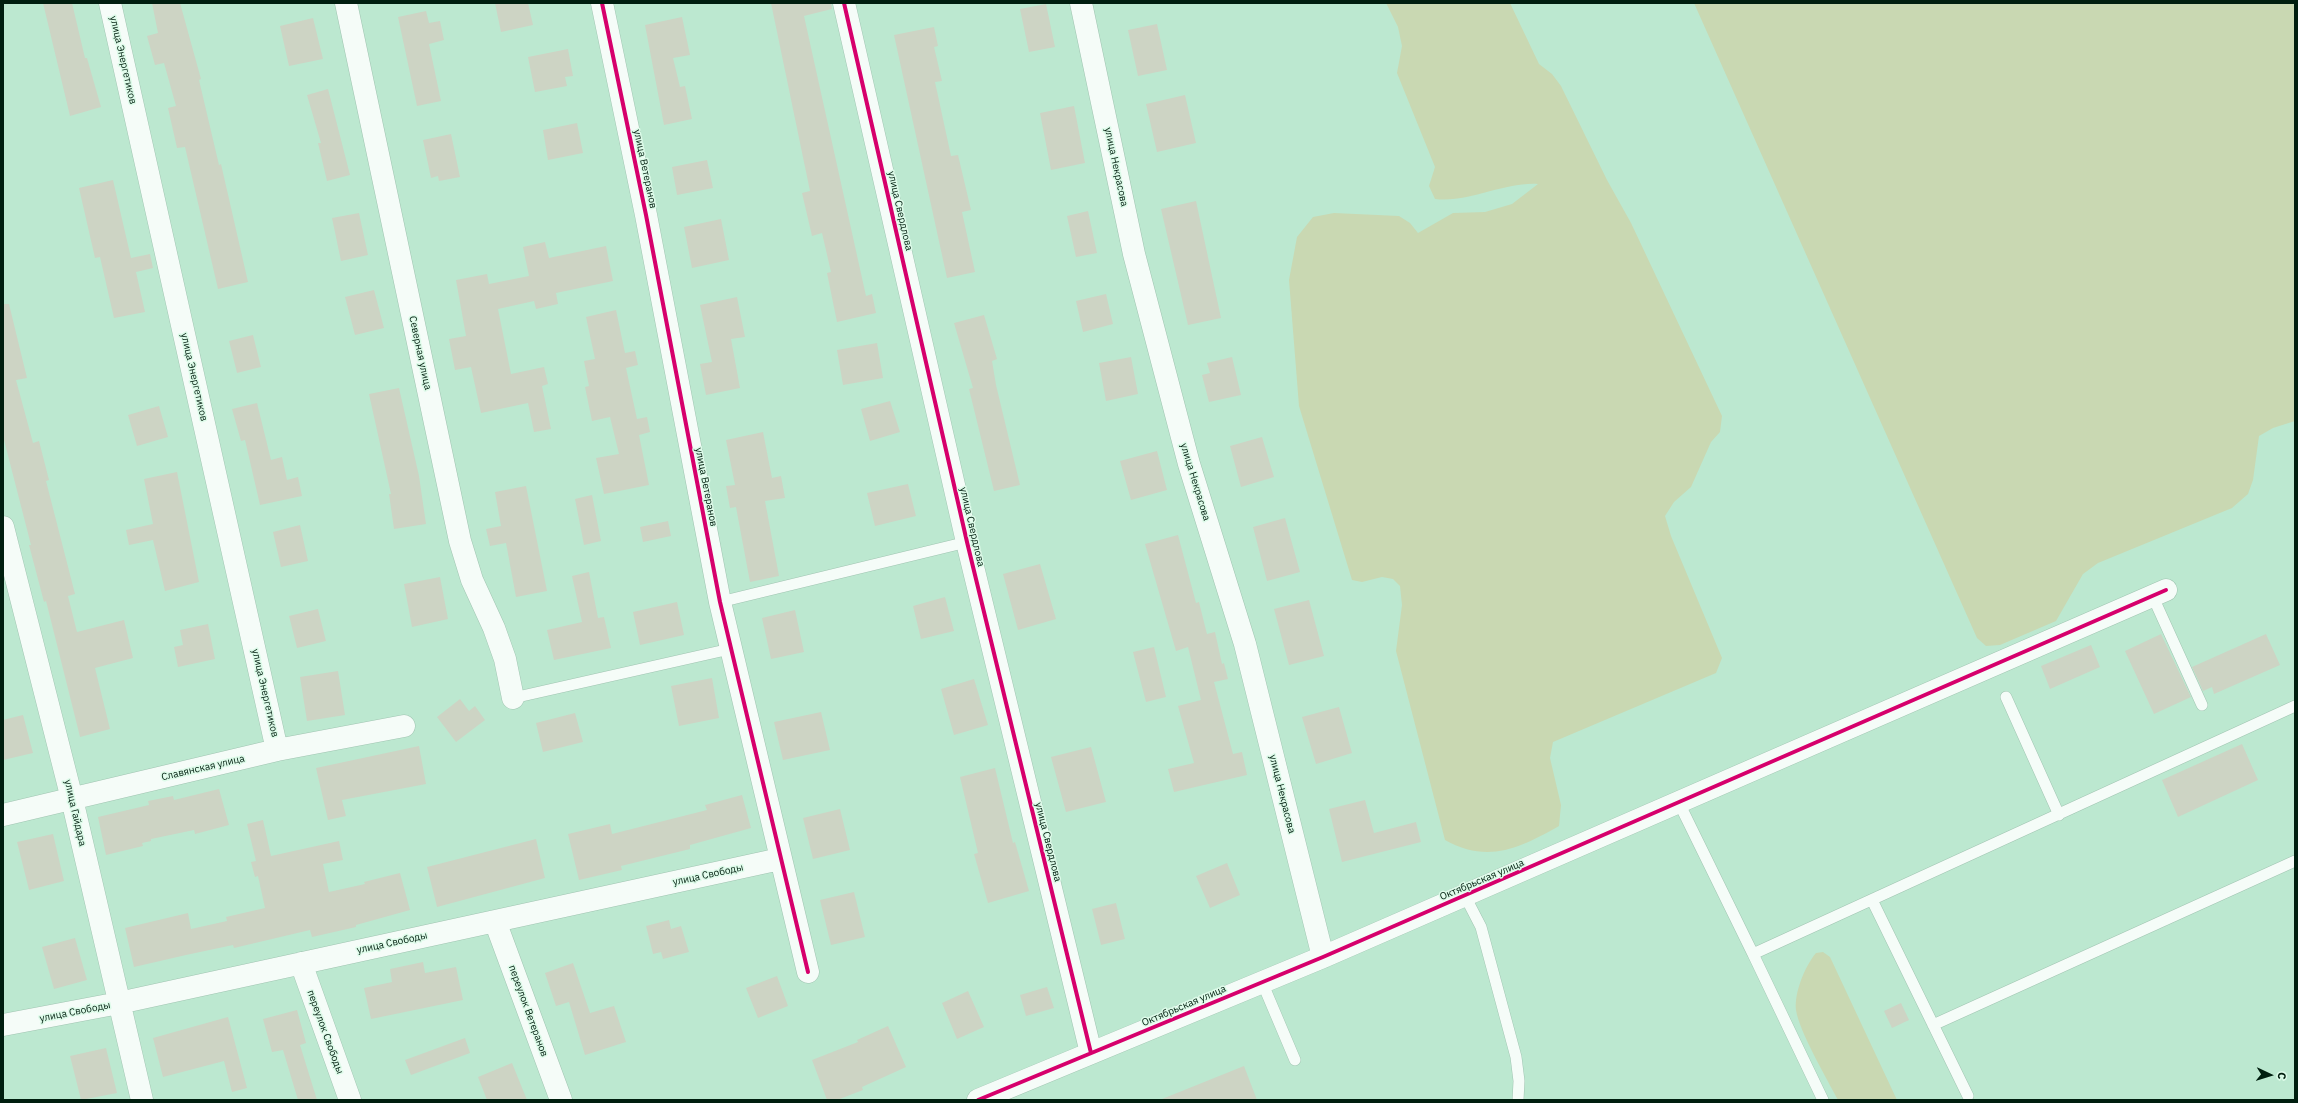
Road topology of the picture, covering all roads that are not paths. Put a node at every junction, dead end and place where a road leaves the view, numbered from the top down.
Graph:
1 (110, 3) edge
2 (346, 3) edge
3 (602, 3) edge
4 (844, 3) edge
5 (1081, 3) edge
6 (3, 527) edge
7 (967, 542) junction
8 (2159, 594) joint
9 (720, 602) junction
10 (730, 649) junction
11 (2006, 697) dead end
12 (513, 698) joint
13 (2202, 706) dead end
14 (2295, 706) edge
15 (404, 726) dead end
16 (277, 750) junction
17 (72, 799) junction
18 (1680, 804) junction
19 (3, 815) edge
20 (2059, 815) junction
21 (780, 859) junction
22 (2295, 861) edge
23 (1465, 896) junction
24 (1872, 900) junction
25 (495, 921) junction
26 (1753, 954) junction
27 (1323, 957) junction
28 (301, 963) junction
29 (808, 972) dead end
30 (1262, 982) junction
31 (119, 1003) junction
32 (3, 1025) edge
33 (1932, 1025) junction
34 (1091, 1053) junction
35 (1295, 1060) dead end
36 (1968, 1096) dead end
37 (142, 1100) edge
38 (350, 1100) edge
39 (561, 1100) edge
40 (978, 1100) edge
41 (1518, 1100) edge
42 (1823, 1100) edge

1 - 16 street, улица Энергетиков
2 - 12 street, Северная улица
3 - 9 street, улица Ветеранов
4 - 7 street, улица Свердлова
5 - 27 street, улица Некрасова
6 - 17 street, улица Гайдара
7 - 9 lane
7 - 34 street, улица Свердлова
8 - 13 lane
8 - 18 street, Октябрьская улица
9 - 10 street, улица Ветеранов
10 - 12 lane
10 - 21 street, улица Ветеранов
11 - 20 lane
14 - 20 lane
15 - 16 street, Славянская улица
16 - 17 street, Славянская улица
17 - 19 street, Славянская улица
17 - 31 street, улица Гайдара
18 - 23 street, Октябрьская улица
18 - 26 lane
20 - 24 lane
21 - 25 street, улица Свободы
21 - 29 street, улица Ветеранов
22 - 33 lane
23 - 27 street, Октябрьская улица
23 - 41 lane
24 - 26 lane
24 - 33 lane
25 - 28 street, улица Свободы
25 - 39 street, переулок Ветеранов
26 - 42 lane
27 - 30 street, Октябрьская улица
28 - 31 street, улица Свободы
28 - 38 street, переулок Свободы
30 - 34 street, Октябрьская улица
30 - 35 lane
31 - 32 street, улица Свободы
31 - 37 street, улица Гайдара
33 - 36 lane
34 - 40 street, Октябрьская улица

